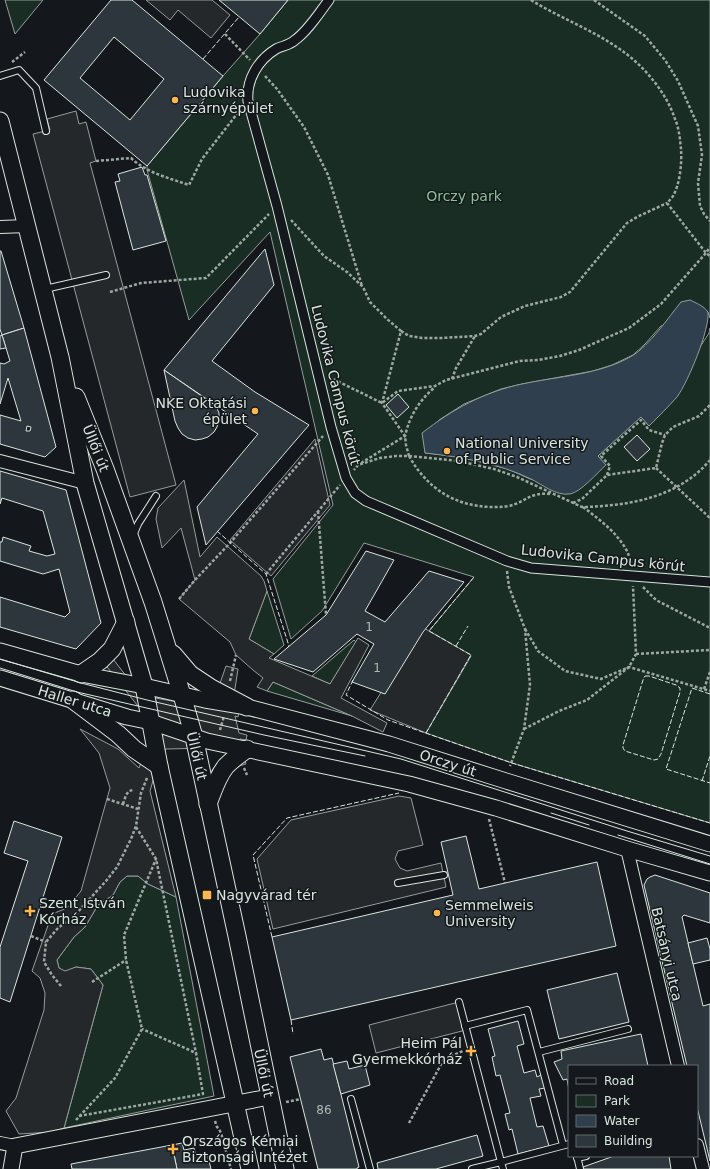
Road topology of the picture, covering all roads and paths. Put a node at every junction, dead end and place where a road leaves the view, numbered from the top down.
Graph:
1 (329, 0) edge
2 (531, 0) edge
3 (594, 0) edge
4 (225, 34) dead end
5 (25, 52) dead end
6 (11, 64) dead end
7 (257, 67) junction
8 (0, 76) edge
9 (248, 100) junction
10 (0, 121) edge
11 (46, 131) dead end
12 (96, 161) dead end
13 (667, 203) junction
14 (277, 206) junction
15 (710, 221) edge
16 (27, 226) junction
17 (0, 227) edge
18 (710, 247) edge
19 (706, 254) junction
20 (710, 256) edge
21 (106, 276) dead end
22 (363, 287) junction
23 (43, 290) junction
24 (110, 292) dead end
25 (401, 331) junction
26 (475, 336) junction
27 (60, 357) junction
28 (318, 372) junction
29 (452, 379) junction
30 (435, 386) junction
31 (382, 403) junction
32 (710, 406) edge
33 (331, 427) junction
34 (665, 435) junction
35 (405, 436) junction
36 (409, 456) junction
37 (710, 460) edge
38 (0, 461) edge
39 (358, 465) junction
40 (656, 468) junction
41 (607, 475) junction
42 (346, 478) junction
43 (86, 484) junction
44 (677, 487) junction
45 (552, 494) junction
46 (156, 496) dead end
47 (572, 503) junction
48 (582, 507) junction
49 (318, 510) junction
50 (710, 518) edge
51 (131, 541) junction
52 (507, 562) junction
53 (266, 574) dead end
54 (632, 576) junction
55 (710, 582) edge
56 (179, 600) dead end
57 (326, 615) dead end
58 (126, 622) junction
59 (710, 628) edge
60 (525, 629) junction
61 (167, 647) junction
62 (710, 650) edge
63 (0, 651) edge
64 (636, 654) junction
65 (236, 655) dead end
66 (629, 667) junction
67 (232, 668) dead end
68 (710, 672) edge
69 (82, 674) junction
70 (0, 678) edge
71 (144, 686) junction
72 (704, 689) junction
73 (710, 691) edge
74 (182, 695) junction
75 (73, 700) junction
76 (247, 707) junction
77 (151, 722) junction
78 (524, 729) junction
79 (194, 737) junction
80 (246, 749) junction
81 (159, 766) junction
82 (510, 766) dead end
83 (133, 790) dead end
84 (141, 793) dead end
85 (107, 799) dead end
86 (123, 804) junction
87 (208, 805) junction
88 (486, 805) junction
89 (138, 809) junction
90 (136, 826) junction
91 (710, 844) edge
92 (627, 849) junction
93 (156, 859) junction
94 (710, 873) edge
95 (444, 875) dead end
96 (398, 883) dead end
97 (505, 883) dead end
98 (31, 936) dead end
99 (46, 942) junction
100 (126, 960) junction
101 (92, 982) dead end
102 (61, 986) dead end
103 (459, 1002) dead end
104 (465, 1026) junction
105 (142, 1029) junction
106 (628, 1029) dead end
107 (471, 1048) junction
108 (538, 1052) junction
109 (196, 1053) junction
110 (678, 1065) edge
111 (301, 1099) dead end
112 (351, 1099) dead end
113 (275, 1100) junction
114 (235, 1103) junction
115 (78, 1116) junction
116 (409, 1123) dead end
117 (217, 1127) dead end
118 (62, 1137) junction
119 (0, 1143) edge
120 (566, 1145) edge
121 (15, 1146) junction
122 (698, 1149) edge
123 (577, 1157) edge
124 (501, 1162) junction
125 (11, 1169) edge
126 (231, 1169) edge
127 (250, 1169) edge
128 (285, 1169) edge
129 (370, 1169) edge
130 (472, 1169) edge
131 (503, 1169) edge
132 (580, 1169) edge
133 (703, 1169) edge

1 - 7 street, Ludovika Campus körút
2 - 13 path
3 - 15 path
4 - 7 path
5 - 6 path
7 - 9 street, Ludovika Campus körút
7 - 22 path
8 - 11 lane
9 - 12 path
9 - 14 street, Ludovika Campus körút
10 - 16 main road, Üllői út
13 - 19 path
13 - 26 path
14 - 22 path
14 - 24 path
14 - 28 street, Ludovika Campus körút
16 - 17 street
16 - 23 main road, Üllői út
18 - 19 path
19 - 20 path
19 - 29 path
21 - 23 lane
22 - 25 path
23 - 27 main road, Üllői út
25 - 26 path
25 - 31 path
26 - 29 path
27 - 43 main road, Üllői út
27 - 51 main road, Üllői út
28 - 31 path
28 - 33 street, Ludovika Campus körút
29 - 30 path
30 - 31 path
30 - 35 path
31 - 35 path
32 - 34 path
33 - 42 street, Ludovika Campus körút
33 - 56 path
34 - 40 path
34 - 41 path
35 - 36 path
35 - 39 path
36 - 39 path
36 - 45 path
36 - 45 path
37 - 44 path
38 - 43 street
39 - 42 path
40 - 41 path
40 - 44 path
41 - 47 path
42 - 49 path
42 - 52 street, Ludovika Campus körút
43 - 58 main road, Üllői út
44 - 48 path
44 - 50 path
45 - 47 path
46 - 51 lane
47 - 48 path
48 - 54 path
49 - 53 path
49 - 57 path
51 - 61 main road, Üllői út
52 - 54 street, Ludovika Campus körút
52 - 60 path
54 - 55 street, Ludovika Campus körút
54 - 59 path
54 - 64 path
58 - 69 main road
58 - 71 main road, Üllői út
60 - 66 path
60 - 78 path
61 - 74 main road, Üllői út
61 - 76 main road
62 - 64 path
63 - 69 street, Haller utca
64 - 66 path
65 - 67 path
66 - 72 path
66 - 78 path
68 - 72 path
69 - 71 street, Haller utca
70 - 75 street, Haller utca
71 - 74 street, Haller utca
71 - 77 main road, Üllői út
72 - 73 path
74 - 76 street, Orczy út
74 - 79 main road, Üllői út
75 - 77 street, Haller utca
75 - 81 main road
76 - 91 street, Orczy út
77 - 79 street, Haller utca
77 - 81 main road, Üllői út
78 - 82 path
79 - 80 street, Orczy út
79 - 87 main road, Üllői út
80 - 87 main road
80 - 88 street, Orczy út
81 - 114 main road, Üllői út
83 - 86 path
84 - 89 path
85 - 86 path
86 - 89 path
87 - 113 main road, Üllői út
88 - 92 street, Orczy út
88 - 97 path
89 - 90 path
90 - 93 path
90 - 99 path
92 - 94 street, Orczy út
92 - 110 street, Batsányi utca
93 - 100 path
93 - 109 path
95 - 96 lane
98 - 99 path
99 - 102 path
100 - 101 path
100 - 105 path
103 - 104 lane
104 - 107 lane
104 - 108 lane
105 - 109 path
105 - 115 path
106 - 108 lane
107 - 116 path
107 - 124 lane
108 - 120 lane
109 - 115 path
111 - 113 path
112 - 129 lane
113 - 114 street
113 - 128 main road, Üllői út
114 - 118 street
114 - 127 main road, Üllői út
115 - 118 path
117 - 126 path
118 - 121 street
119 - 121 street
120 - 124 lane
121 - 125 street
122 - 133 street
123 - 132 lane
124 - 130 lane
124 - 131 lane

